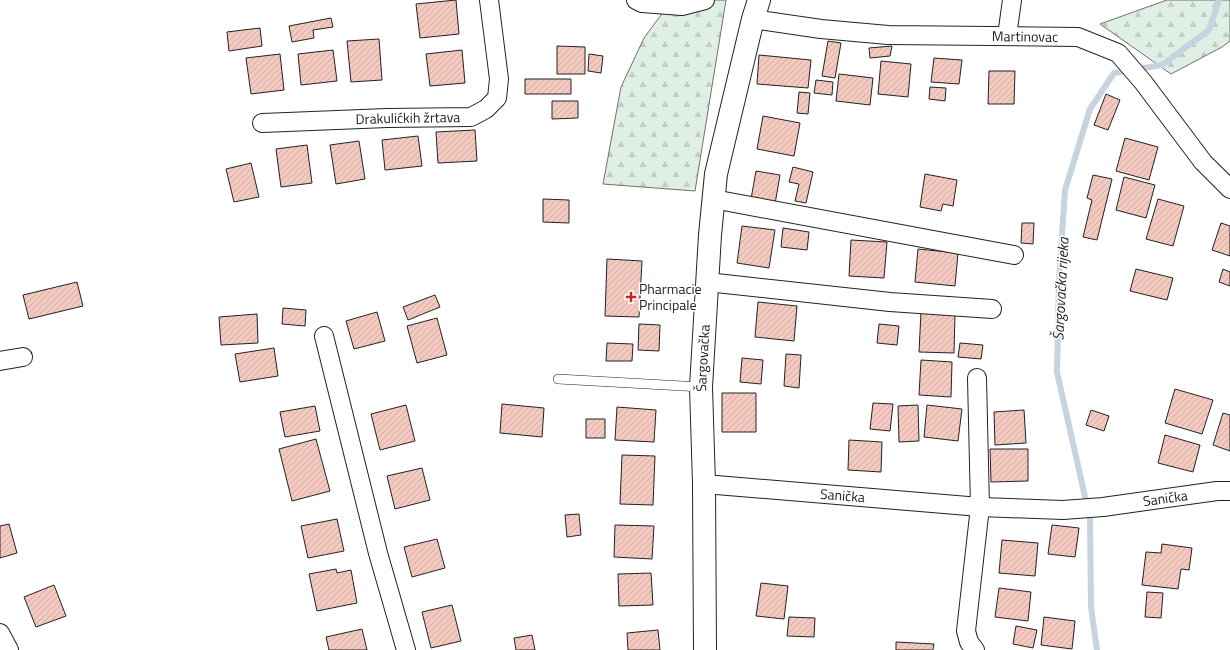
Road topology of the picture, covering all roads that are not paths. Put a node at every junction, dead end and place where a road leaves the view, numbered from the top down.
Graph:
1 (489, 0) edge
2 (636, 0) edge
3 (705, 0) edge
4 (1012, 0) edge
5 (756, 9) edge
6 (1007, 36) junction
7 (262, 123) dead end
8 (1230, 189) edge
9 (713, 199) junction
10 (1014, 255) dead end
11 (707, 282) junction
12 (992, 309) dead end
13 (324, 336) dead end
14 (23, 357) dead end
15 (0, 361) edge
16 (977, 378) dead end
17 (558, 379) dead end
18 (701, 387) junction
19 (704, 484) junction
20 (1230, 491) edge
21 (980, 507) junction
22 (0, 633) edge
23 (9, 650) edge
24 (406, 650) edge
25 (705, 650) edge
26 (975, 650) edge

1 - 7 street, Drakulićkih žrtava
2 - 3 street
4 - 6 street
5 - 6 street, Martinovac
5 - 9 street, Šargovačka
6 - 8 street, Martinovac
9 - 10 street
9 - 11 street, Šargovačka
11 - 12 street
11 - 18 street, Šargovačka
13 - 24 street
14 - 15 street
16 - 21 street
17 - 18 lane
18 - 19 street, Šargovačka
19 - 21 street, Sanička
19 - 25 street, Šargovačka
20 - 21 street, Sanička
21 - 26 street
22 - 23 street

